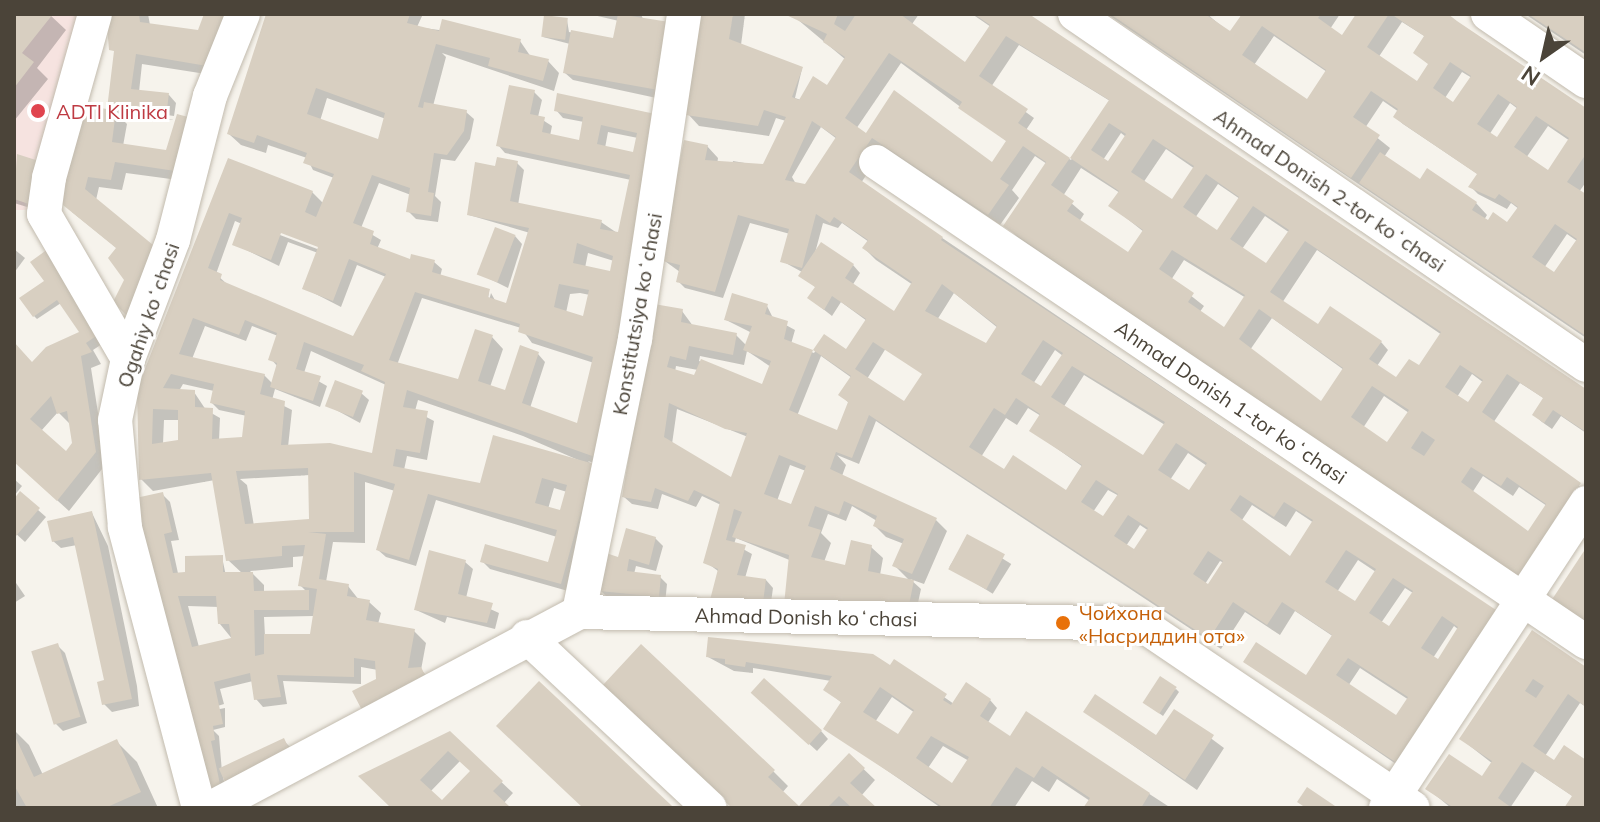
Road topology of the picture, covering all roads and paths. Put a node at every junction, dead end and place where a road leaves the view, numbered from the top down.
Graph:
1 (95, 14) edge
2 (243, 14) edge
3 (684, 14) edge
4 (1075, 14) edge
5 (1488, 14) edge
6 (1586, 81) edge
7 (876, 162) dead end
8 (128, 359) junction
9 (1586, 365) edge
10 (1586, 503) edge
11 (1521, 599) junction
12 (579, 612) junction
13 (527, 637) junction
14 (1586, 642) edge
15 (1398, 804) edge
16 (199, 808) edge
17 (211, 808) edge
18 (710, 808) edge

1 - 8 street
2 - 8 street, Ogahiy koʻchasi
3 - 12 street, Konstitutsiya koʻchasi
4 - 9 street, Ahmad Donish 2-tor koʻchasi
5 - 6 street
7 - 11 street, Ahmad Donish 1-tor koʻchasi
8 - 16 street, Ogahiy koʻchasi
10 - 11 street
11 - 14 street, Ahmad Donish 1-tor koʻchasi
11 - 15 street
12 - 13 street, Ahmad Donish koʻchasi
12 - 15 street, Ahmad Donish koʻchasi
13 - 17 street, Ahmad Donish koʻchasi
13 - 18 street

